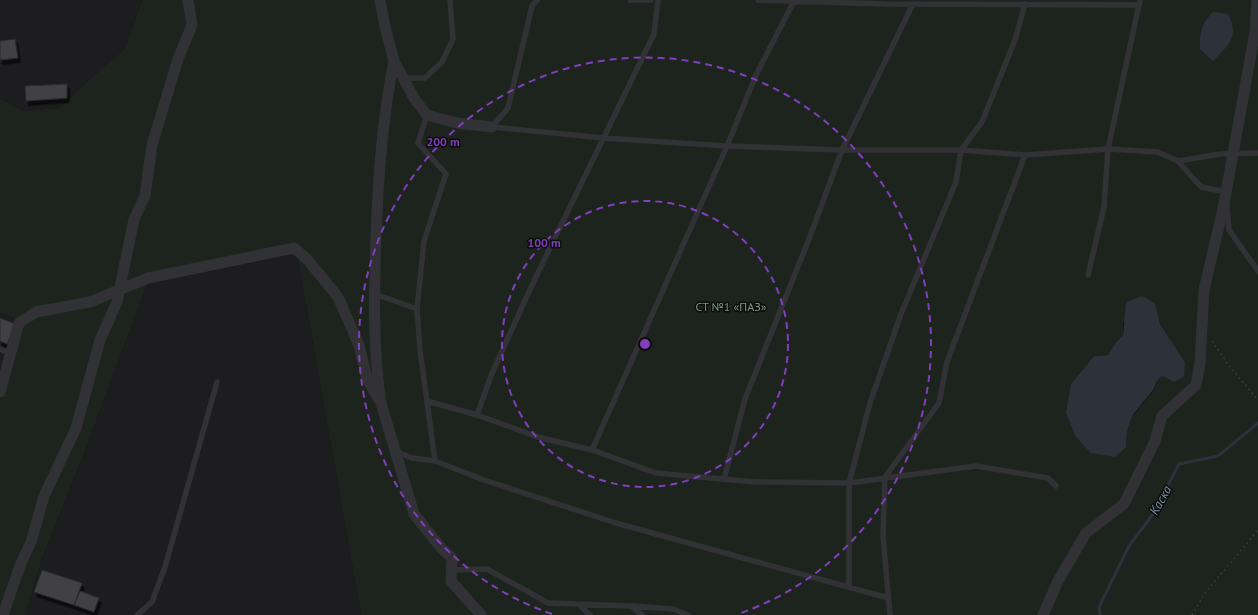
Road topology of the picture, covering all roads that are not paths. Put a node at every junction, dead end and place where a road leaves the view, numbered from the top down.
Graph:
1 (188, 0) edge
2 (380, 0) edge
3 (450, 0) edge
4 (537, 0) edge
5 (630, 0) edge
6 (651, 0) edge
7 (658, 0) edge
8 (758, 0) edge
9 (1257, 0) edge
10 (794, 1) junction
11 (1139, 2) edge
12 (913, 4) junction
13 (1024, 4) junction
14 (394, 61) junction
15 (403, 78) junction
16 (427, 115) junction
17 (492, 127) junction
18 (603, 138) junction
19 (728, 146) junction
20 (1108, 149) junction
21 (842, 150) junction
22 (962, 150) junction
23 (1233, 153) junction
24 (1258, 153) edge
25 (1024, 155) junction
26 (1178, 161) junction
27 (1226, 192) junction
28 (1258, 271) edge
29 (1088, 275) dead end
30 (119, 290) junction
31 (374, 294) junction
32 (417, 309) junction
33 (0, 349) edge
34 (11, 354) junction
35 (217, 382) dead end
36 (0, 392) edge
37 (427, 401) junction
38 (381, 403) junction
39 (477, 415) junction
40 (592, 450) junction
41 (395, 451) junction
42 (435, 461) junction
43 (885, 477) junction
44 (724, 480) junction
45 (849, 483) junction
46 (1056, 486) dead end
47 (451, 570) junction
48 (849, 588) junction
49 (888, 598) junction
50 (578, 605) junction
51 (631, 606) junction
52 (3, 615) edge
53 (137, 615) edge
54 (481, 615) edge
55 (590, 615) edge
56 (642, 615) edge
57 (688, 615) edge
58 (890, 615) edge
59 (1043, 615) edge

1 - 30 street
2 - 14 street
3 - 15 lane
4 - 17 lane
5 - 6 lane
7 - 18 lane
8 - 10 lane
9 - 23 street
10 - 12 lane
10 - 19 lane
11 - 13 lane
11 - 20 lane
12 - 13 lane
12 - 21 lane
13 - 22 lane
14 - 15 street
14 - 31 street
15 - 16 street
16 - 17 street
16 - 32 lane
17 - 18 lane
18 - 19 lane
18 - 39 lane
19 - 21 lane
19 - 40 lane
20 - 25 lane
20 - 26 lane
20 - 29 lane
21 - 22 lane
21 - 44 lane
22 - 25 lane
22 - 45 lane
23 - 24 lane
23 - 26 lane
23 - 27 street
25 - 43 lane
26 - 27 lane
27 - 28 lane
27 - 59 street
30 - 34 street
30 - 38 street
30 - 52 street
31 - 32 lane
31 - 38 street
32 - 37 lane
33 - 34 lane
34 - 36 street
35 - 53 lane
37 - 39 lane
37 - 42 lane
38 - 41 street
39 - 40 lane
40 - 44 lane
41 - 42 lane
41 - 47 street
42 - 48 lane
43 - 45 lane
43 - 46 lane
43 - 49 lane
44 - 45 lane
45 - 48 lane
47 - 50 lane
47 - 54 street
48 - 49 lane
49 - 58 lane
50 - 51 lane
50 - 55 lane
51 - 56 lane
51 - 57 lane

